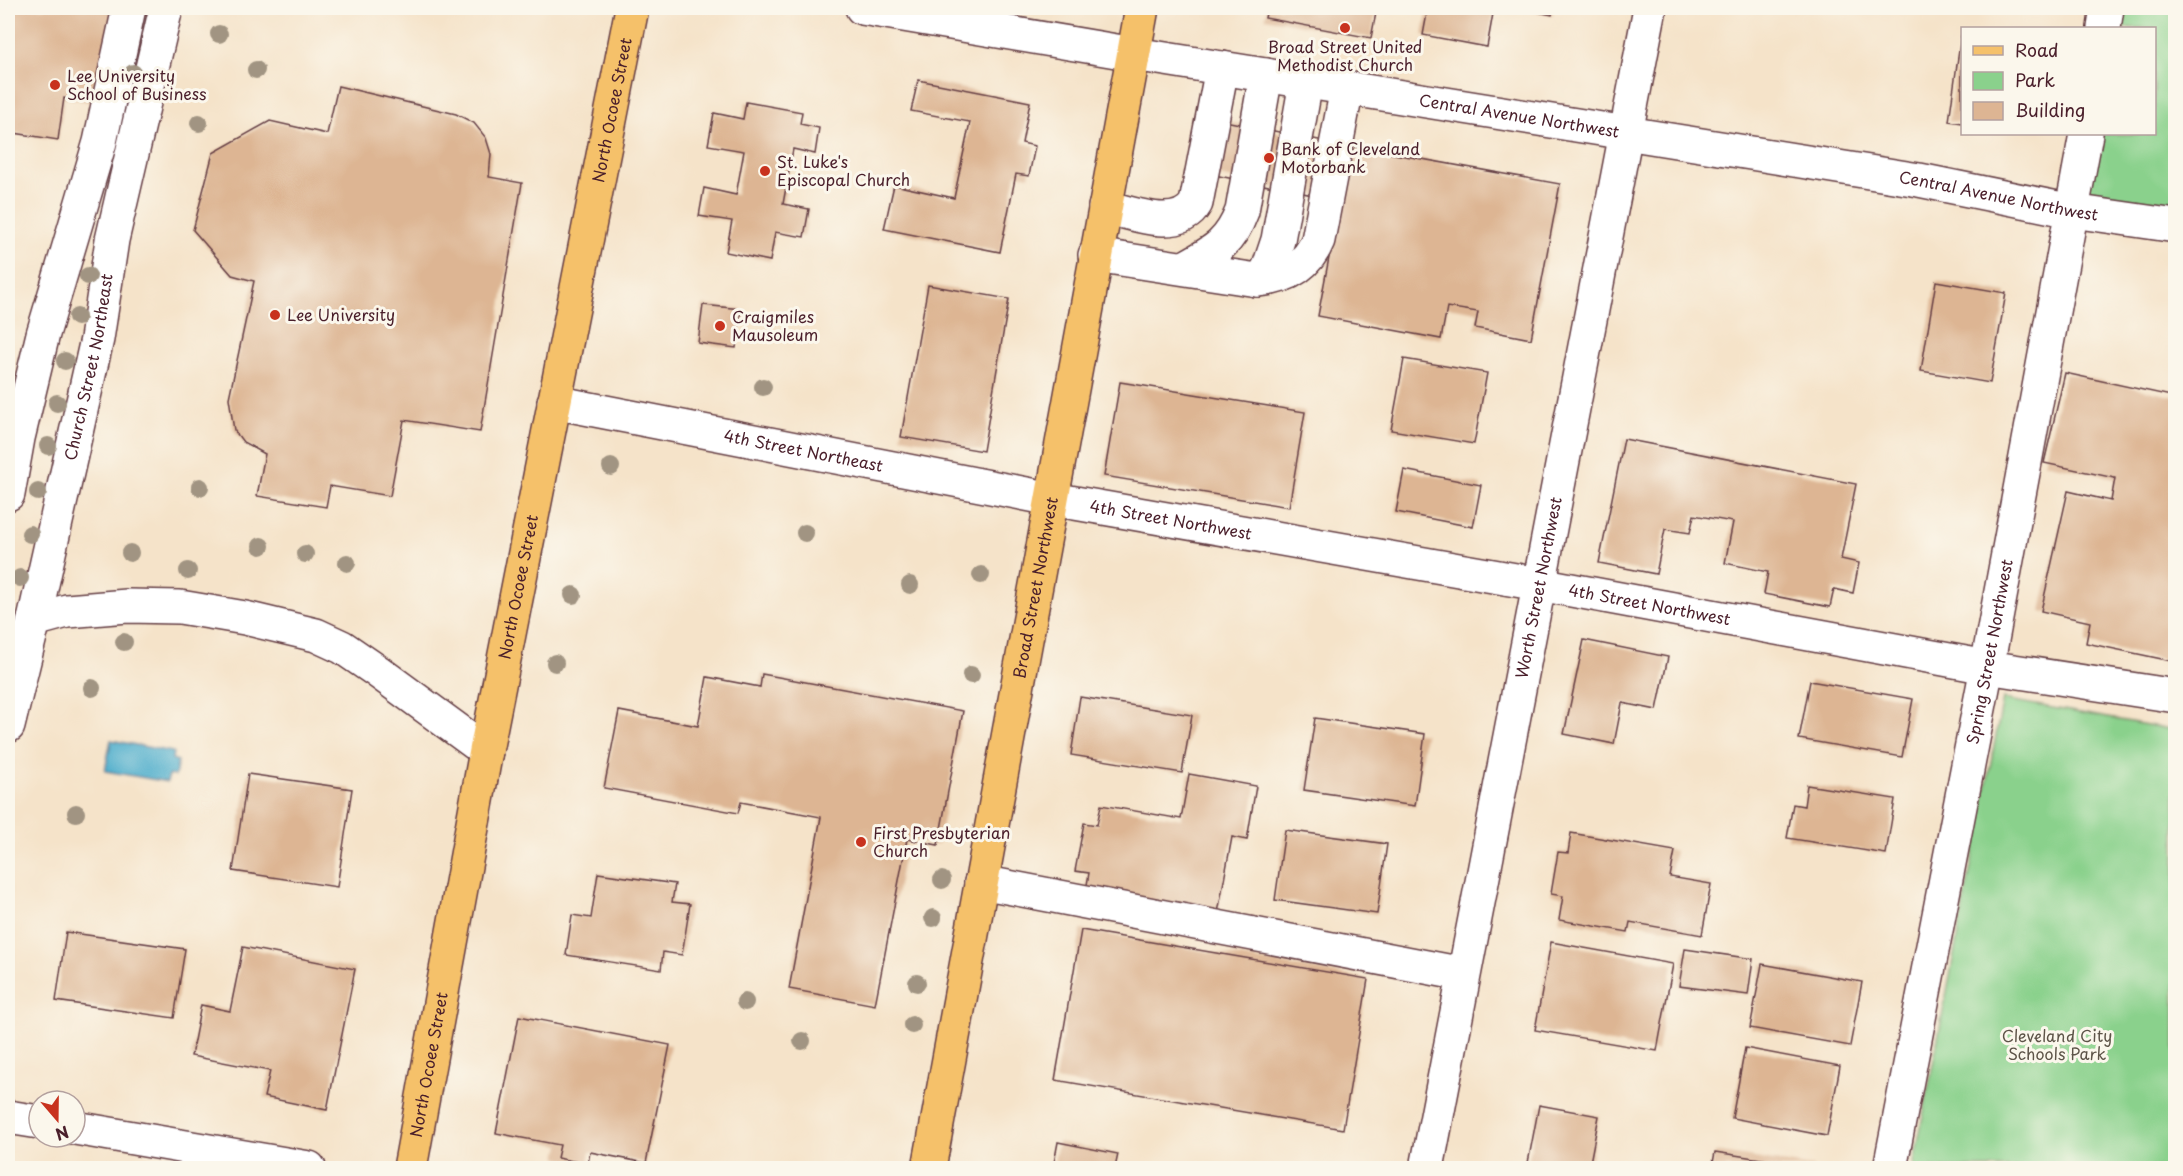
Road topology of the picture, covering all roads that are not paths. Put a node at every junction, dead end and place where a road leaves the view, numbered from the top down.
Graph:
1 (129, 8) edge
2 (166, 8) edge
3 (632, 8) edge
4 (862, 8) edge
5 (1142, 8) edge
6 (1650, 8) edge
7 (2107, 8) edge
8 (2104, 27) edge
9 (1134, 54) junction
10 (1222, 68) junction
11 (1306, 82) junction
12 (1627, 133) junction
13 (2086, 135) edge
14 (1105, 207) junction
15 (2072, 211) junction
16 (2175, 226) edge
17 (1095, 255) junction
18 (1184, 268) junction
19 (1254, 279) junction
20 (554, 402) junction
21 (8, 494) edge
22 (1052, 499) junction
23 (1539, 584) junction
24 (34, 620) junction
25 (1987, 667) junction
26 (2175, 696) edge
27 (8, 726) edge
28 (486, 751) junction
29 (981, 882) junction
30 (1463, 974) junction
31 (8, 1117) edge
32 (27, 1120) edge
33 (87, 1130) edge
34 (309, 1168) edge
35 (410, 1168) edge
36 (929, 1168) edge
37 (1427, 1168) edge
38 (1890, 1168) edge

1 - 21 street
2 - 24 street, Church Street Northeast
3 - 20 main road, North Ocoee Street
4 - 9 street, Central Avenue Northwest
5 - 9 main road, Broad Street Northwest
6 - 12 street, Worth Street Northwest
7 - 8 street
9 - 10 street, Central Avenue Northwest
9 - 14 main road, Broad Street Northwest
10 - 11 street, Central Avenue Northwest
10 - 14 street
11 - 12 street, Central Avenue Northwest
11 - 18 street
11 - 19 street
11 - 19 street
12 - 15 street, Central Avenue Northwest
12 - 23 street, Worth Street Northwest
13 - 15 street, Spring Street Northwest
14 - 17 main road, Broad Street Northwest
15 - 16 street, Central Avenue Northwest
15 - 25 street, Spring Street Northwest
17 - 18 street
17 - 22 main road, Broad Street Northwest
18 - 19 street
20 - 22 street, 4th Street Northeast
20 - 28 main road, North Ocoee Street
22 - 23 street, 4th Street Northwest
22 - 29 main road, Broad Street Northwest
23 - 25 street, 4th Street Northwest
23 - 30 street, Worth Street Northwest
24 - 27 street, Church Street Northeast
24 - 28 street
25 - 26 street, 4th Street Northwest
25 - 38 street, Spring Street Northwest
28 - 35 main road, North Ocoee Street
29 - 30 street
29 - 36 main road, Broad Street Northwest
30 - 37 street, Worth Street Northwest
31 - 32 street
33 - 34 street

